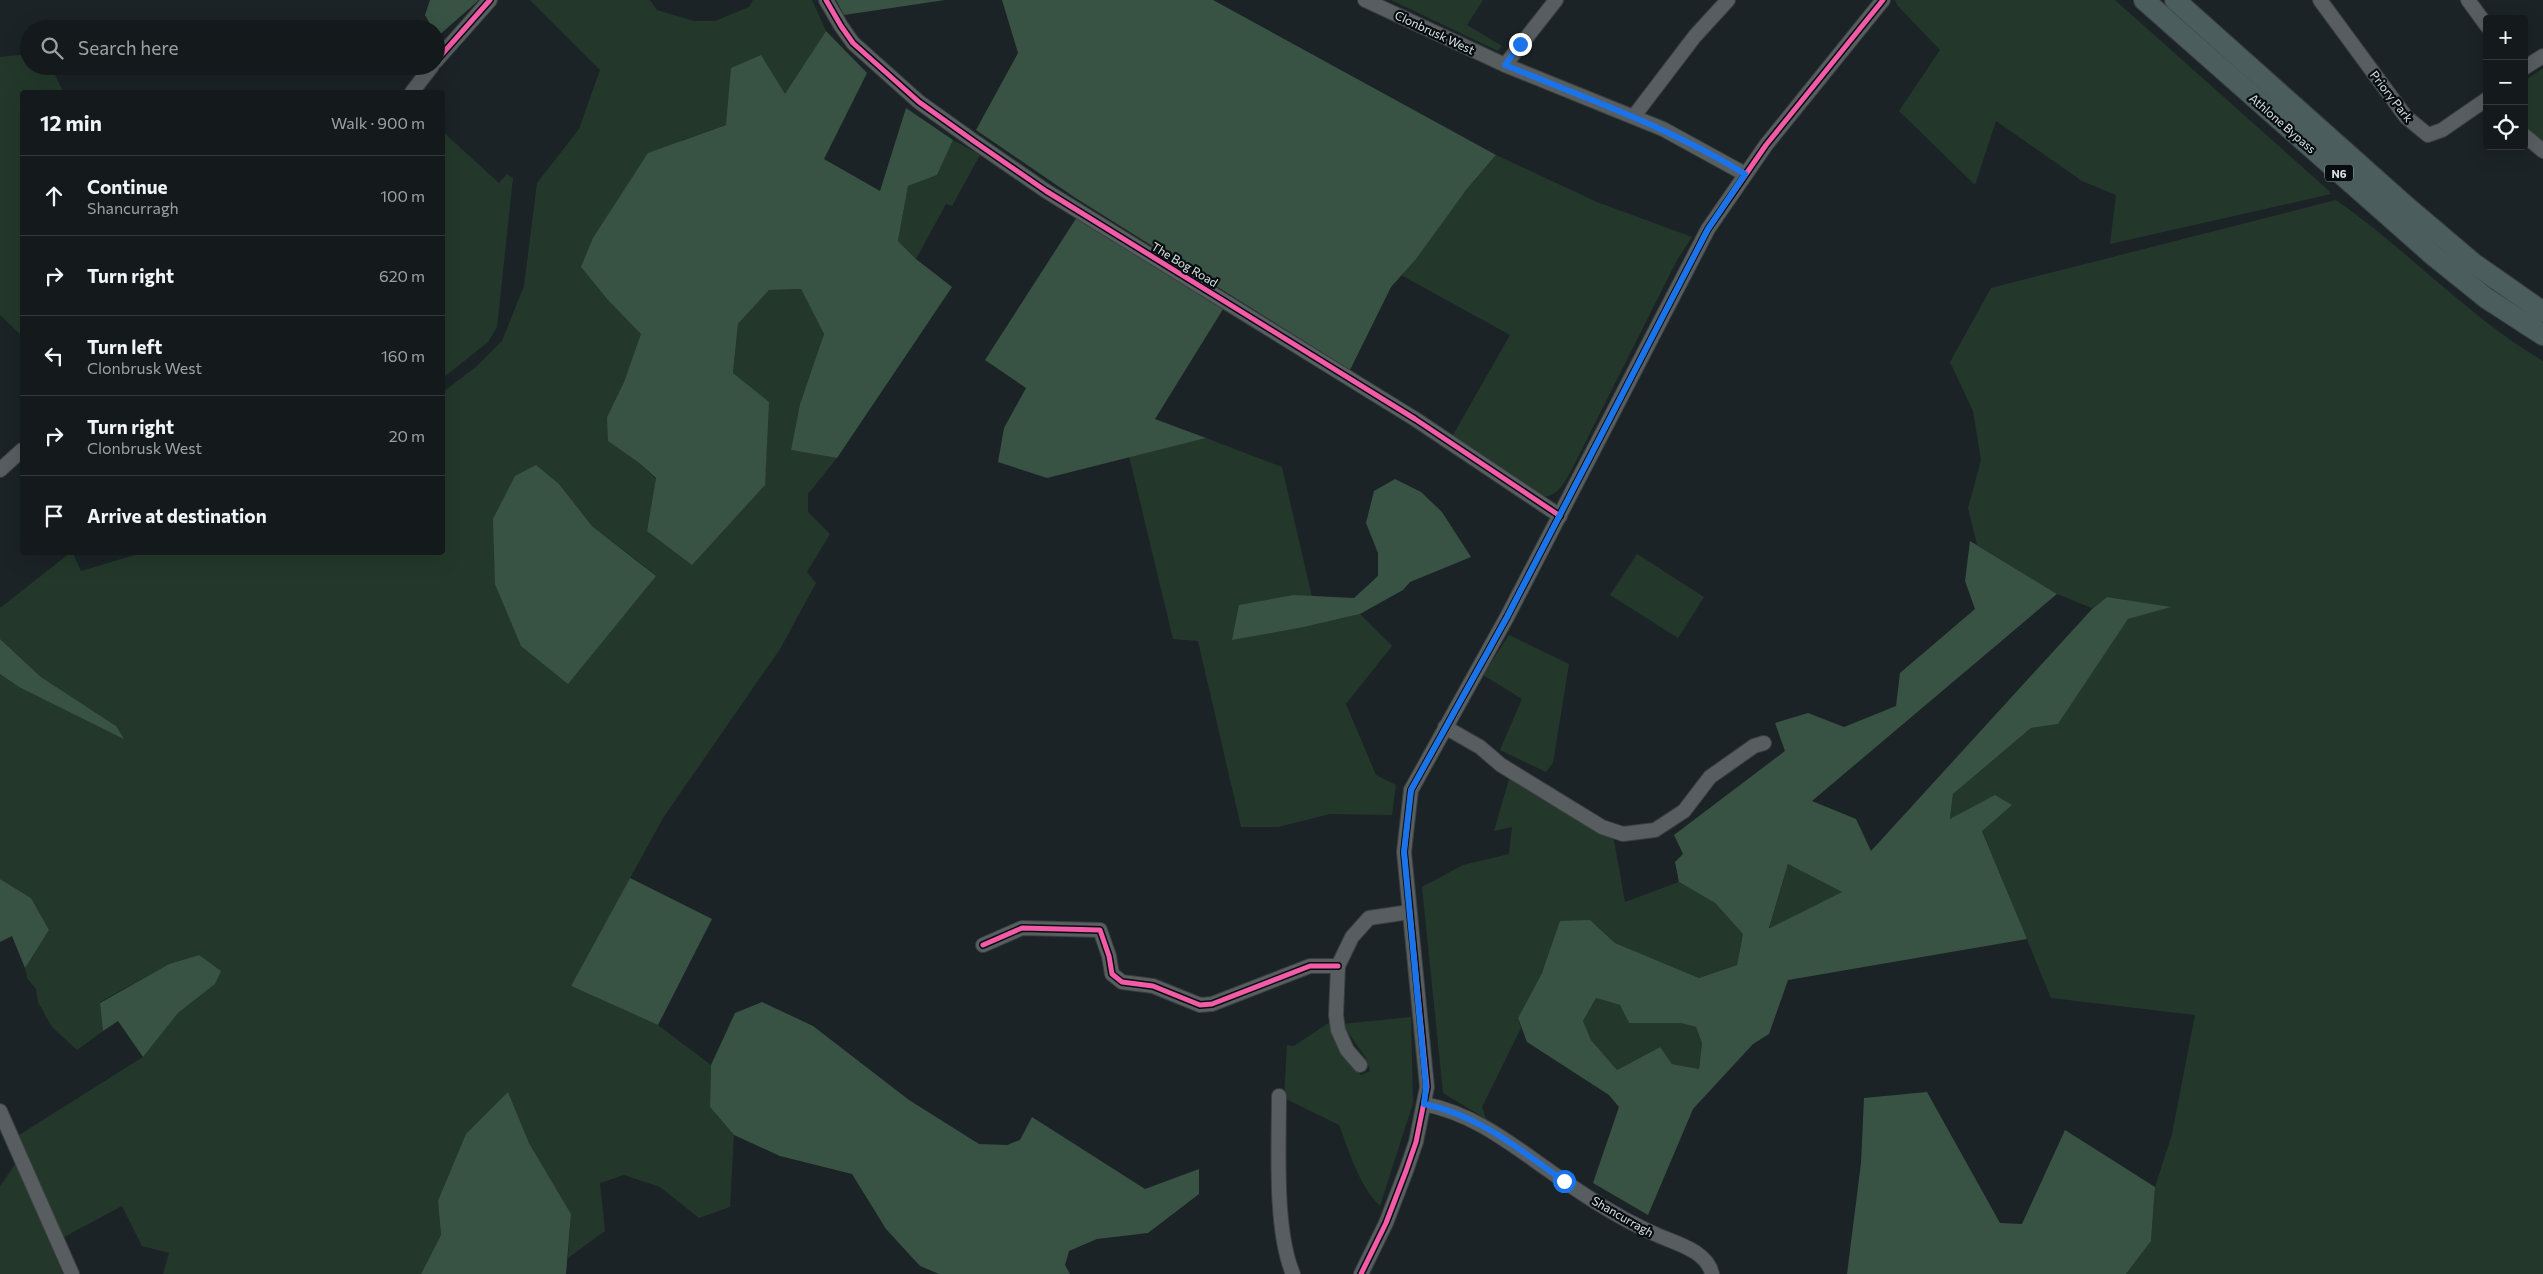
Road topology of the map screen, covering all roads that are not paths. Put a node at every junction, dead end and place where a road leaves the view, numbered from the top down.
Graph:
1 (490, 0) edge
2 (826, 0) edge
3 (1556, 0) edge
4 (1728, 0) edge
5 (1883, 0) edge
6 (2144, 0) edge
7 (2175, 0) edge
8 (2181, 0) edge
9 (2320, 0) edge
10 (2468, 0) edge
11 (1373, 2) edge
12 (2483, 21) edge
13 (2200, 22) junction
14 (445, 51) edge
15 (2543, 56) edge
16 (1505, 65) junction
17 (2528, 65) edge
18 (425, 75) edge
19 (414, 90) edge
20 (2483, 103) edge
21 (1634, 116) junction
22 (2528, 138) edge
23 (2543, 151) edge
24 (1745, 174) junction
25 (2543, 312) edge
26 (2543, 336) edge
27 (20, 452) edge
28 (0, 470) edge
29 (1560, 516) junction
30 (1445, 727) junction
31 (1764, 743) dead end
32 (1409, 912) junction
33 (983, 945) dead end
34 (1338, 966) junction
35 (1360, 1065) dead end
36 (1279, 1096) dead end
37 (1424, 1104) junction
38 (0, 1111) edge
39 (72, 1274) edge
40 (1293, 1274) edge
41 (1361, 1274) edge
42 (1712, 1274) edge

1 - 14 street
2 - 29 street, The Bog Road
3 - 16 street
4 - 21 street
5 - 24 street
6 - 26 highway, Athlone Bypass / N6
7 - 13 highway, Athlone Bypass / N6
8 - 13 highway, N6
9 - 20 street, Priory Park
10 - 12 street
11 - 16 street, Clonbrusk West
13 - 25 highway, Athlone Bypass / N6
15 - 17 street
16 - 21 street, Clonbrusk West
18 - 19 street
21 - 24 street, Clonbrusk West
22 - 23 street
24 - 29 street
27 - 28 street
29 - 30 street
30 - 31 street
30 - 32 street
32 - 34 street
32 - 37 street
33 - 34 street
34 - 35 street
36 - 40 street
37 - 41 street
37 - 42 street, Shancurragh
38 - 39 street

